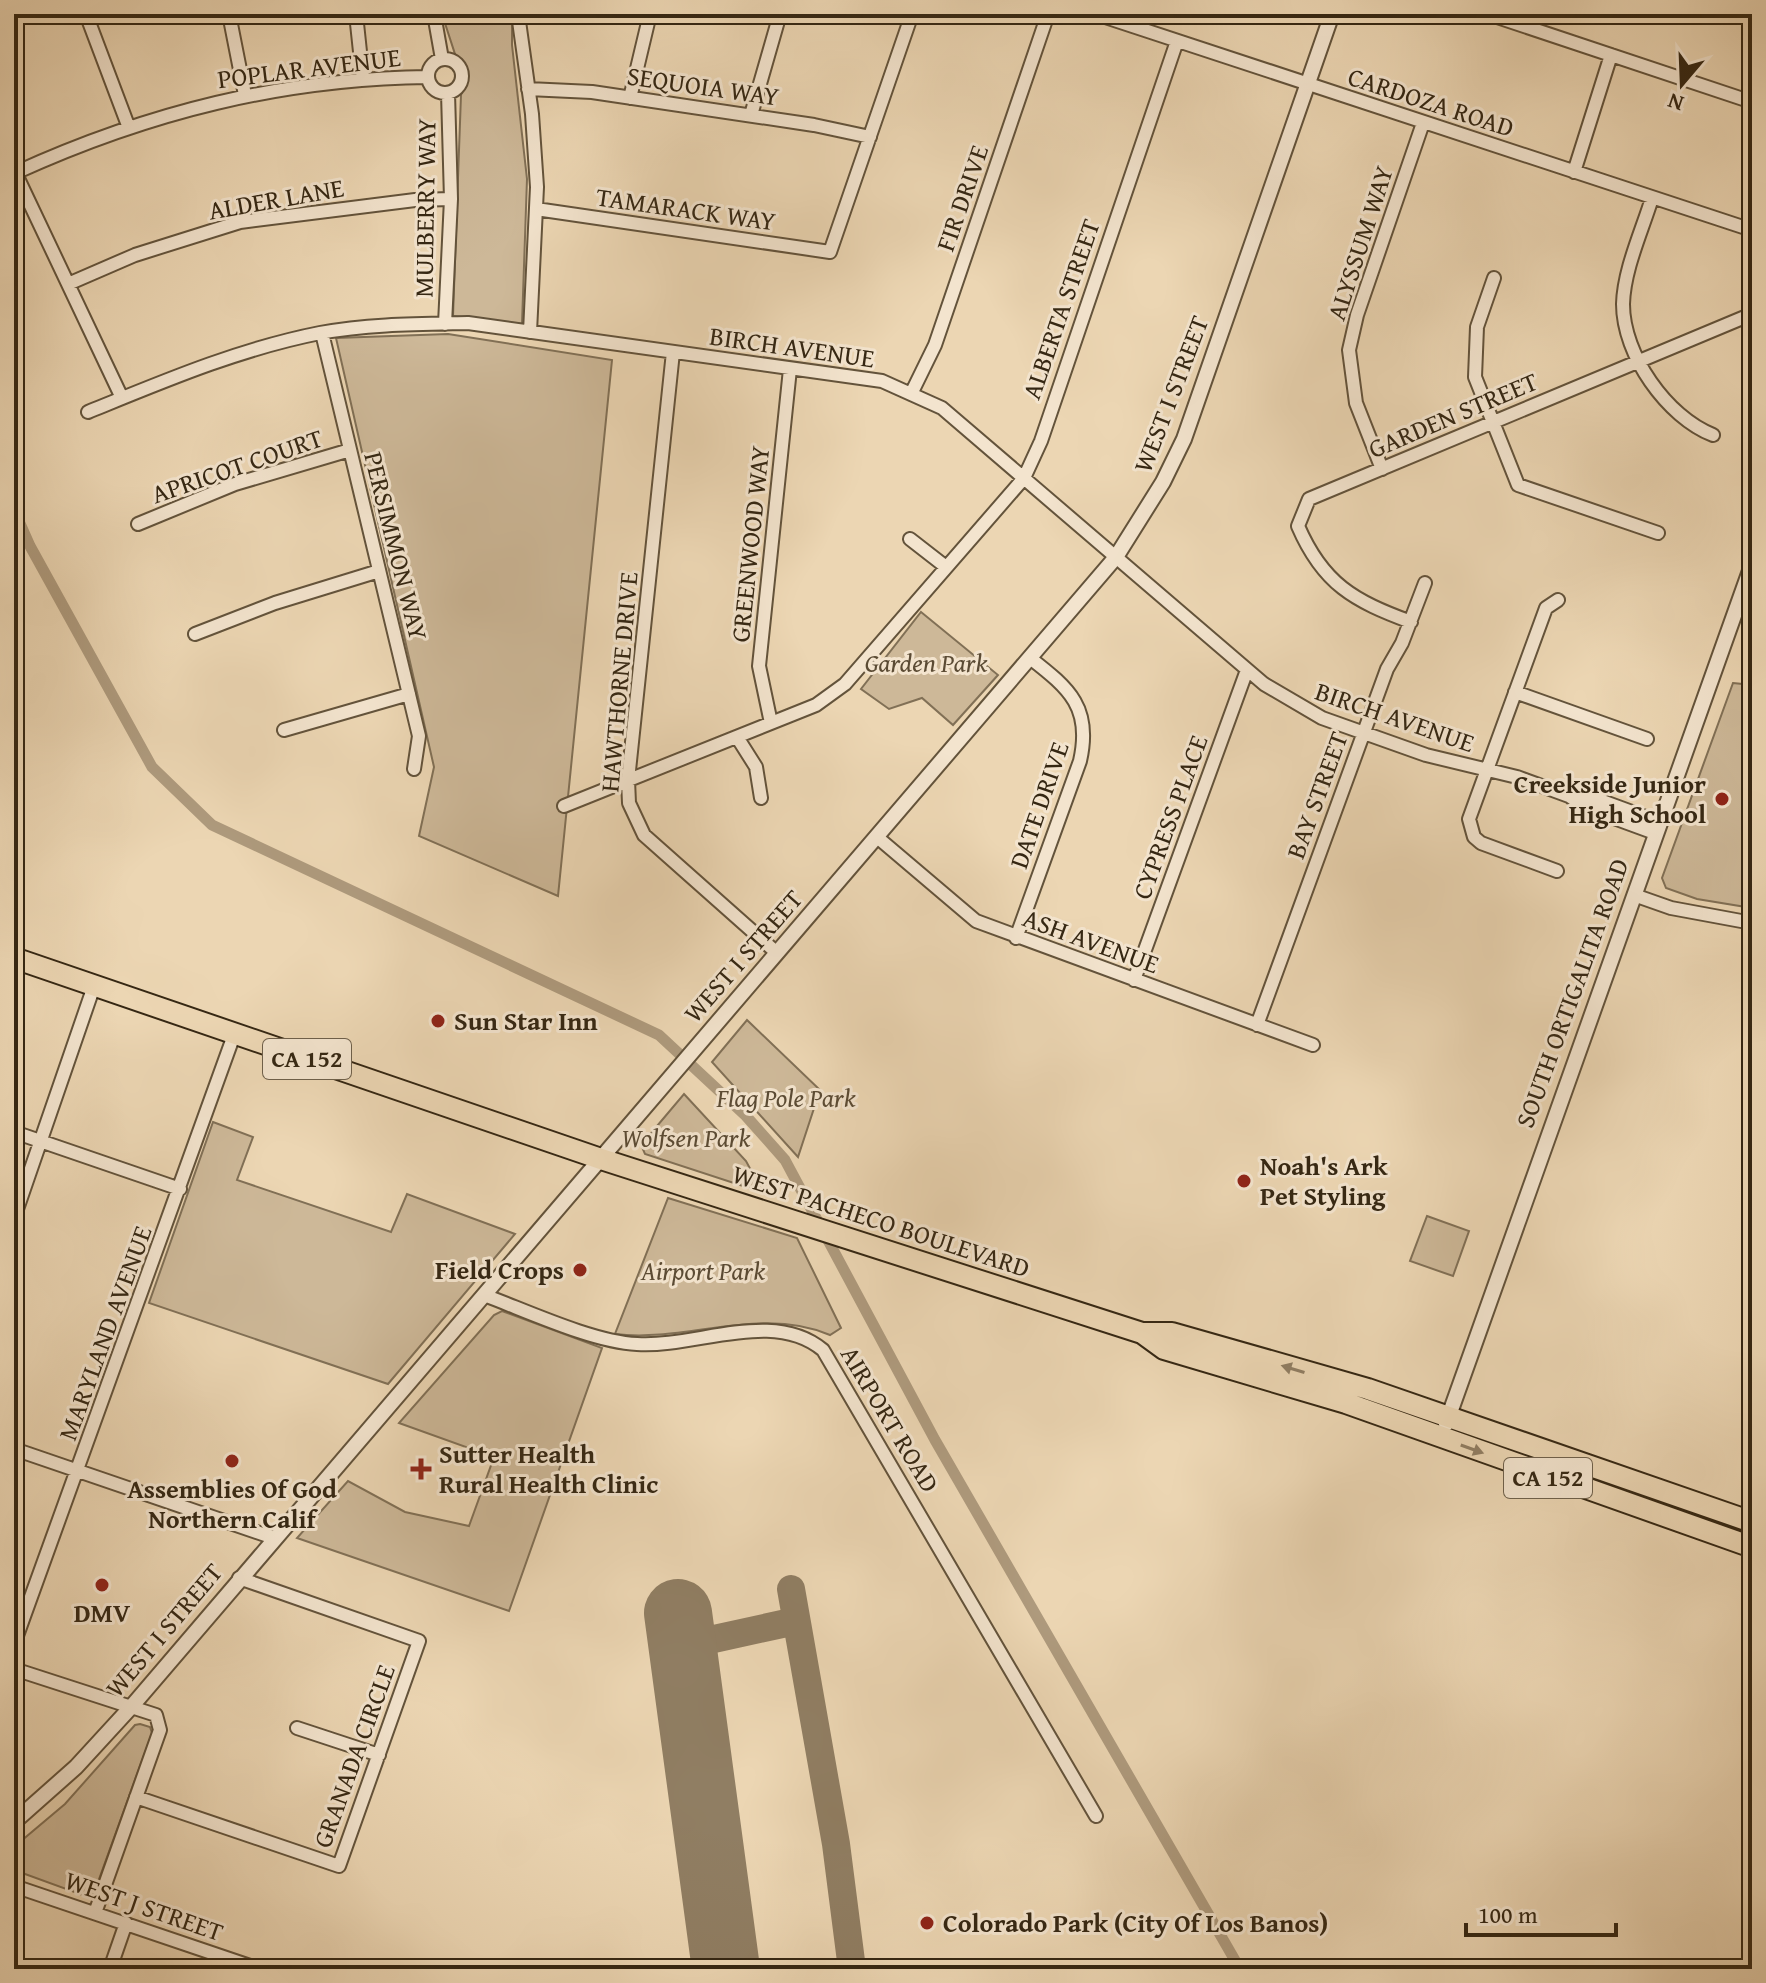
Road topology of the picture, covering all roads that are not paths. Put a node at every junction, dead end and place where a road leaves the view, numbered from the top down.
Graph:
1 (86, 14) edge
2 (229, 14) edge
3 (356, 14) edge
4 (434, 14) edge
5 (518, 14) edge
6 (650, 14) edge
7 (780, 14) edge
8 (912, 14) edge
9 (1048, 14) edge
10 (1096, 14) edge
11 (1332, 14) edge
12 (1488, 14) edge
13 (1177, 41) junction
14 (1611, 55) junction
15 (442, 59) junction
16 (428, 77) junction
17 (363, 80) junction
18 (1308, 85) junction
19 (528, 89) junction
20 (448, 93) junction
21 (245, 95) junction
22 (630, 98) junction
23 (1752, 102) edge
24 (751, 115) junction
25 (1423, 123) junction
26 (129, 128) junction
27 (870, 137) junction
28 (15, 171) edge
29 (1574, 172) junction
30 (1652, 198) junction
31 (451, 199) junction
32 (536, 209) junction
33 (1752, 230) edge
34 (1494, 278) dead end
35 (68, 284) junction
36 (1752, 314) edge
37 (445, 324) junction
38 (530, 332) junction
39 (322, 333) junction
40 (673, 352) junction
41 (1640, 360) junction
42 (790, 369) junction
43 (911, 394) junction
44 (122, 398) junction
45 (88, 412) dead end
46 (1492, 423) junction
47 (1713, 435) dead end
48 (350, 450) junction
49 (1382, 469) junction
50 (1024, 478) junction
51 (138, 524) dead end
52 (1658, 533) dead end
53 (910, 539) dead end
54 (1116, 557) junction
55 (1752, 565) edge
56 (946, 567) junction
57 (379, 571) junction
58 (1425, 583) dead end
59 (1747, 597) edge
60 (1558, 600) dead end
61 (1411, 622) junction
62 (195, 634) dead end
63 (1030, 658) junction
64 (1247, 670) junction
65 (1515, 692) junction
66 (409, 694) junction
67 (771, 723) junction
68 (284, 730) dead end
69 (1364, 733) junction
70 (737, 737) junction
71 (1647, 739) dead end
72 (414, 769) dead end
73 (1487, 770) junction
74 (628, 780) junction
75 (761, 798) dead end
76 (564, 806) dead end
77 (1657, 827) junction
78 (877, 837) junction
79 (1557, 871) dead end
80 (1634, 895) junction
81 (1752, 923) edge
82 (1016, 938) junction
83 (777, 953) junction
84 (14, 958) edge
85 (1134, 980) junction
86 (94, 986) junction
87 (1257, 1025) junction
88 (234, 1035) junction
89 (1313, 1045) dead end
90 (14, 1132) edge
91 (42, 1141) junction
92 (601, 1159) junction
93 (180, 1189) junction
94 (14, 1218) edge
95 (484, 1295) junction
96 (1142, 1333) junction
97 (1448, 1417) junction
98 (1442, 1438) junction
99 (14, 1449) edge
100 (78, 1471) junction
101 (1612, 1499) junction
102 (1752, 1522) edge
103 (1752, 1530) edge
104 (274, 1538) junction
105 (1752, 1547) edge
106 (239, 1578) junction
107 (14, 1644) edge
108 (14, 1669) edge
109 (132, 1706) junction
110 (297, 1728) dead end
111 (379, 1755) junction
112 (136, 1797) junction
113 (1096, 1816) dead end
114 (14, 1822) edge
115 (14, 1886) edge
116 (95, 1913) junction
117 (126, 1923) junction
118 (242, 1966) edge
119 (110, 1969) edge
120 (259, 1969) edge

1 - 26 street
2 - 21 street
3 - 17 street
4 - 15 street
5 - 19 street
6 - 22 street
7 - 24 street
8 - 27 street
9 - 43 street, FIR DRIVE
10 - 13 street, CARDOZA ROAD
11 - 18 street, WEST I STREET
12 - 14 street
13 - 18 street, CARDOZA ROAD
13 - 50 street, ALBERTA STREET
14 - 23 street
14 - 29 street
15 - 16 street
15 - 20 street
16 - 17 street, POPLAR AVENUE
16 - 20 street
17 - 21 street, POPLAR AVENUE
18 - 25 street, CARDOZA ROAD
18 - 54 street, WEST I STREET
19 - 22 street, SEQUOIA WAY
19 - 32 street
20 - 31 street, MULBERRY WAY
21 - 26 street, POPLAR AVENUE
22 - 24 street, SEQUOIA WAY
24 - 27 street, SEQUOIA WAY
25 - 29 street, CARDOZA ROAD
25 - 49 street, ALYSSUM WAY
26 - 28 street, POPLAR AVENUE
27 - 32 street, TAMARACK WAY
28 - 35 street
29 - 30 street, CARDOZA ROAD
30 - 33 street, CARDOZA ROAD
30 - 41 street
31 - 35 street, ALDER LANE
31 - 37 street, MULBERRY WAY
32 - 38 street
34 - 46 street
35 - 44 street
36 - 41 street, GARDEN STREET
37 - 38 street, BIRCH AVENUE
37 - 39 street, BIRCH AVENUE
38 - 40 street, BIRCH AVENUE
39 - 44 street, BIRCH AVENUE
39 - 48 street, PERSIMMON WAY
40 - 42 street, BIRCH AVENUE
40 - 74 street, HAWTHORNE DRIVE
41 - 46 street, GARDEN STREET
41 - 47 street
42 - 43 street, BIRCH AVENUE
42 - 67 street, GREENWOOD WAY
43 - 50 street, BIRCH AVENUE
44 - 45 street, BIRCH AVENUE
46 - 49 street, GARDEN STREET
46 - 52 street
48 - 51 street, APRICOT COURT
48 - 57 street, PERSIMMON WAY
49 - 61 street, GARDEN STREET
50 - 54 street, BIRCH AVENUE
50 - 56 street, ALBERTA STREET
53 - 56 street
54 - 63 street, WEST I STREET
54 - 64 street, BIRCH AVENUE
55 - 59 street, SOUTH ORTIGALITA ROAD
56 - 67 street, ALBERTA STREET
57 - 62 street
57 - 66 street, PERSIMMON WAY
58 - 61 street, BAY STREET
59 - 77 street, SOUTH ORTIGALITA ROAD
60 - 65 street
61 - 69 street, BAY STREET
63 - 78 street, WEST I STREET
63 - 82 street, DATE DRIVE
64 - 69 street, BIRCH AVENUE
64 - 85 street, CYPRESS PLACE
65 - 71 street
65 - 73 street
66 - 68 street
66 - 72 street, PERSIMMON WAY
67 - 70 street, ALBERTA STREET
69 - 73 street, BIRCH AVENUE
69 - 87 street, BAY STREET
70 - 74 street, ALBERTA STREET
70 - 75 street
73 - 77 street, BIRCH AVENUE
73 - 79 street
74 - 76 street, ALBERTA STREET
74 - 83 street, HAWTHORNE DRIVE
77 - 80 street, SOUTH ORTIGALITA ROAD
78 - 82 street, ASH AVENUE
78 - 83 street, WEST I STREET
80 - 81 street
80 - 97 street, SOUTH ORTIGALITA ROAD
82 - 85 street, ASH AVENUE
83 - 92 street, WEST I STREET
84 - 86 highway, WEST PACHECO BOULEVARD / CA 152
85 - 87 street, ASH AVENUE
86 - 88 highway, WEST PACHECO BOULEVARD / CA 152
86 - 91 street
87 - 89 street, ASH AVENUE
88 - 92 highway, WEST PACHECO BOULEVARD / CA 152
88 - 93 street, MARYLAND AVENUE
90 - 91 street
91 - 93 street
91 - 94 street
92 - 95 street, WEST I STREET
92 - 96 highway, WEST PACHECO BOULEVARD / CA 152
93 - 100 street, MARYLAND AVENUE
95 - 104 street, WEST I STREET
95 - 113 street, AIRPORT ROAD
97 -> 96 highway, WEST PACHECO BOULEVARD / CA 152
96 - 98 highway, WEST PACHECO BOULEVARD / CA 152
97 - 98 street, SOUTH ORTIGALITA ROAD
97 - 102 highway, WEST PACHECO BOULEVARD / CA 152
98 -> 101 highway, WEST PACHECO BOULEVARD / CA 152
99 - 100 street
100 - 104 street
100 - 107 street, MARYLAND AVENUE
101 - 103 highway
101 - 105 highway, WEST PACHECO BOULEVARD / CA 152
104 - 106 street, WEST I STREET
106 - 109 street, WEST I STREET
106 - 111 street, GRANADA CIRCLE
108 - 109 street
109 - 112 street
109 - 114 street, WEST I STREET
110 - 111 street
111 - 112 street, GRANADA CIRCLE
112 - 116 street
115 - 116 street, WEST J STREET
116 - 117 street, WEST J STREET
117 - 118 street, WEST J STREET
117 - 119 street
118 - 120 street, WEST J STREET

